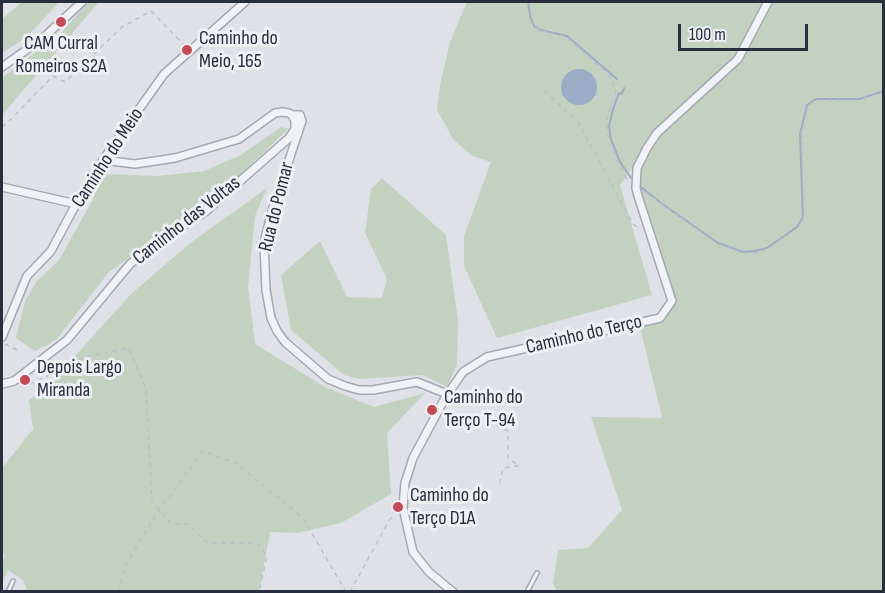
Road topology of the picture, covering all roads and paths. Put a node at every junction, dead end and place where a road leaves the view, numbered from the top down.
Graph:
1 (82, 2) edge
2 (245, 2) edge
3 (527, 2) edge
4 (768, 2) edge
5 (189, 50) junction
6 (2, 67) edge
7 (544, 91) dead end
8 (884, 92) edge
9 (292, 115) junction
10 (2, 127) edge
11 (103, 160) junction
12 (2, 187) edge
13 (636, 188) junction
14 (76, 204) junction
15 (648, 229) junction
16 (2, 337) edge
17 (2, 342) edge
18 (21, 352) dead end
19 (2, 384) edge
20 (17, 387) dead end
21 (447, 394) junction
22 (488, 422) dead end
23 (499, 487) dead end
24 (403, 508) junction
25 (159, 510) junction
26 (537, 573) dead end
27 (13, 581) dead end
28 (8, 591) edge
29 (119, 591) edge
30 (259, 591) edge
31 (346, 591) edge
32 (350, 591) edge
33 (453, 591) edge
34 (527, 591) edge

1 - 6 street
2 - 5 street, Caminho do Meio
3 - 13 path
4 - 13 street, Caminho do Terço
5 - 10 path
5 - 11 street, Caminho do Meio
7 - 15 path
8 - 13 path
9 - 11 street, Caminho das Voltas
9 - 19 street, Caminho das Voltas
9 - 21 street, Rua do Pomar
11 - 14 street, Caminho do Meio
12 - 14 street
13 - 15 street, Caminho do Terço
14 - 16 street, Caminho do Meio
15 - 21 street, Caminho do Terço
17 - 18 path
20 - 25 path
21 - 24 street, Caminho do Terço
22 - 23 path
24 - 32 path
24 - 33 street, Caminho do Terço
25 - 29 path
25 - 30 path
25 - 31 path
26 - 34 lane
27 - 28 lane

